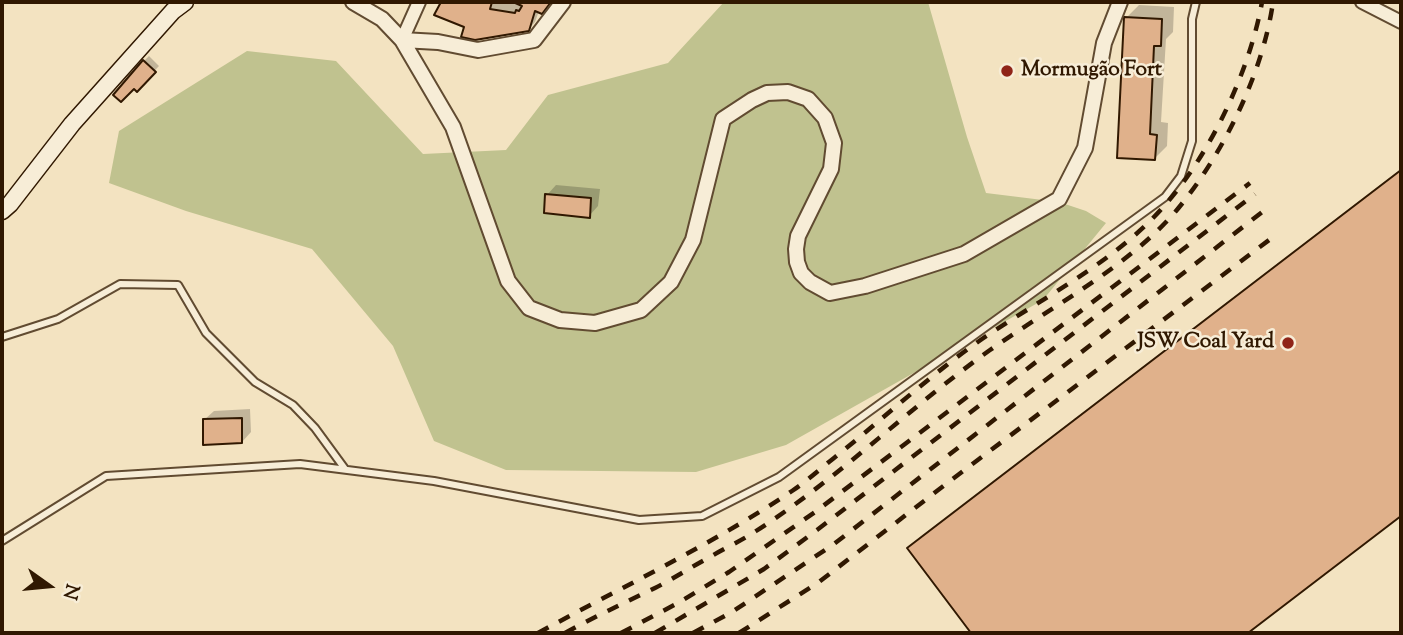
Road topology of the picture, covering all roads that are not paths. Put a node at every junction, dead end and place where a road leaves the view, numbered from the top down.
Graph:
1 (185, 2) edge
2 (353, 2) edge
3 (419, 2) edge
4 (563, 2) edge
5 (1120, 2) edge
6 (1196, 2) edge
7 (1362, 2) edge
8 (1401, 22) edge
9 (402, 40) junction
10 (2, 211) edge
11 (2, 337) edge
12 (345, 469) junction
13 (2, 541) edge

1 - 10 main road
2 - 9 street
3 - 9 street
4 - 9 street
5 - 9 street
6 - 12 lane
7 - 8 street
11 - 12 lane
12 - 13 lane

